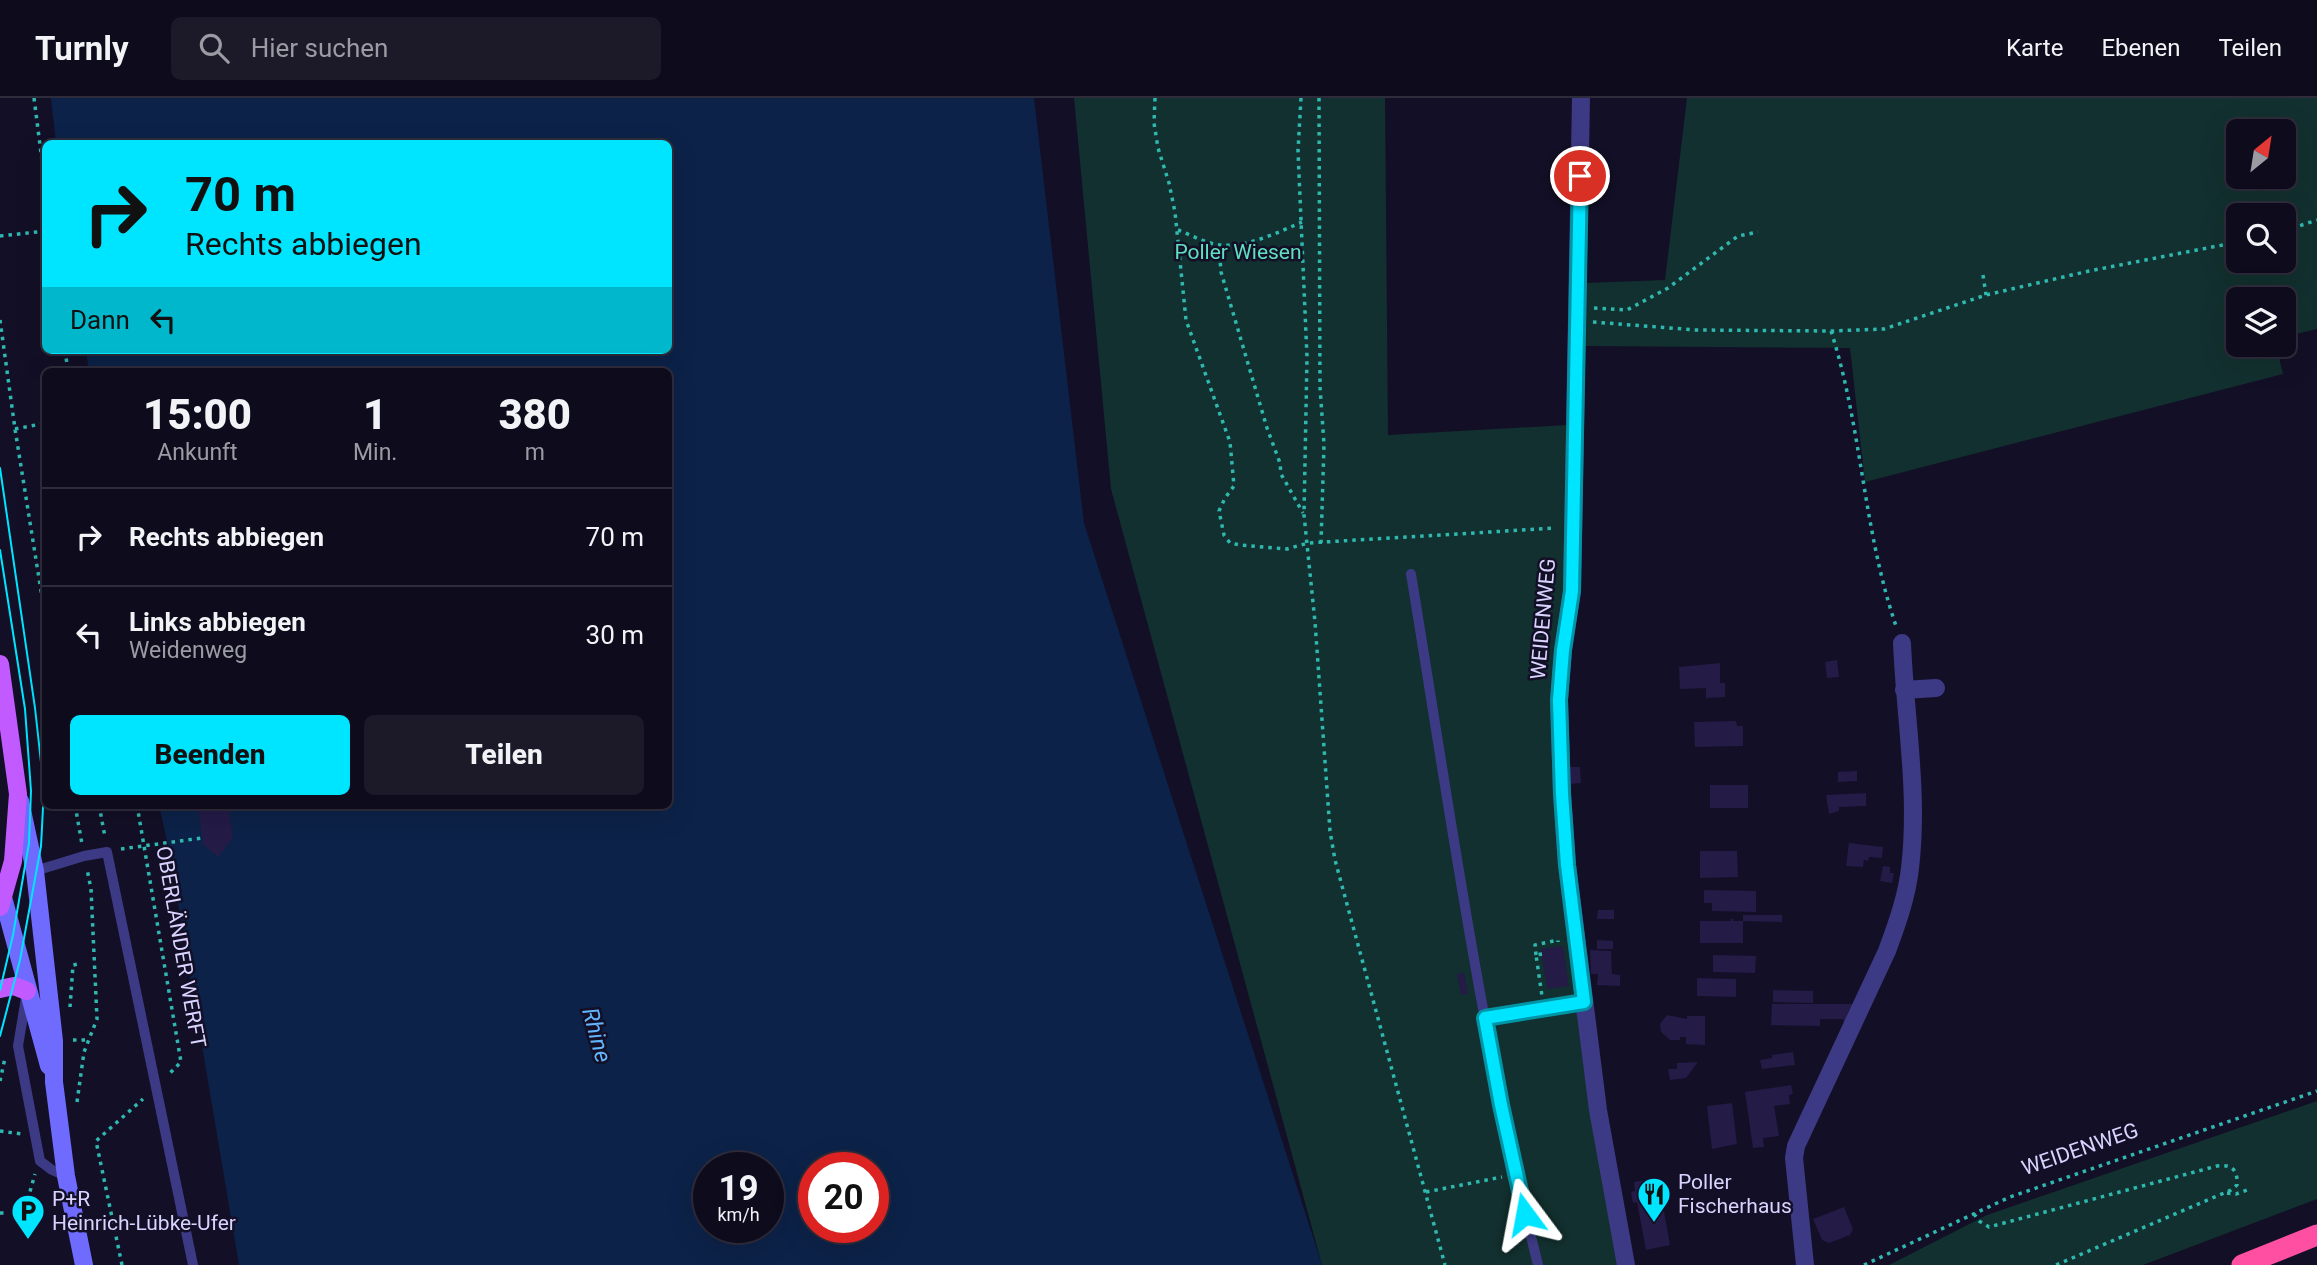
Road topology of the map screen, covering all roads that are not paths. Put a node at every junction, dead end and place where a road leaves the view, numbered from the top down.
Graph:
1 (1581, 98) edge
2 (1411, 574) dead end
3 (1902, 643) road end
4 (0, 664) edge
5 (1936, 688) dead end
6 (1904, 690) junction
7 (19, 794) junction
8 (35, 871) junction
9 (1, 897) edge
10 (0, 989) edge
11 (27, 991) junction
12 (1584, 1002) junction
13 (1485, 1018) junction
14 (54, 1082) junction
15 (66, 1176) junction
16 (2317, 1235) edge
17 (84, 1265) edge
18 (193, 1265) edge
19 (1538, 1265) edge
20 (1626, 1265) edge
21 (1805, 1265) edge
22 (2242, 1265) edge

1 - 12 street, WEIDENWEG
2 - 13 lane
3 - 6 street
4 - 7 main road
5 - 6 street
6 - 21 street
7 - 8 main road
7 - 9 main road
8 - 14 main road
8 - 18 lane
9 - 11 main road
10 - 11 main road
11 - 14 main road
11 - 15 lane
12 - 13 lane
12 - 20 street, WEIDENWEG
13 - 19 lane
14 - 15 main road
15 - 17 main road
16 - 22 highway

